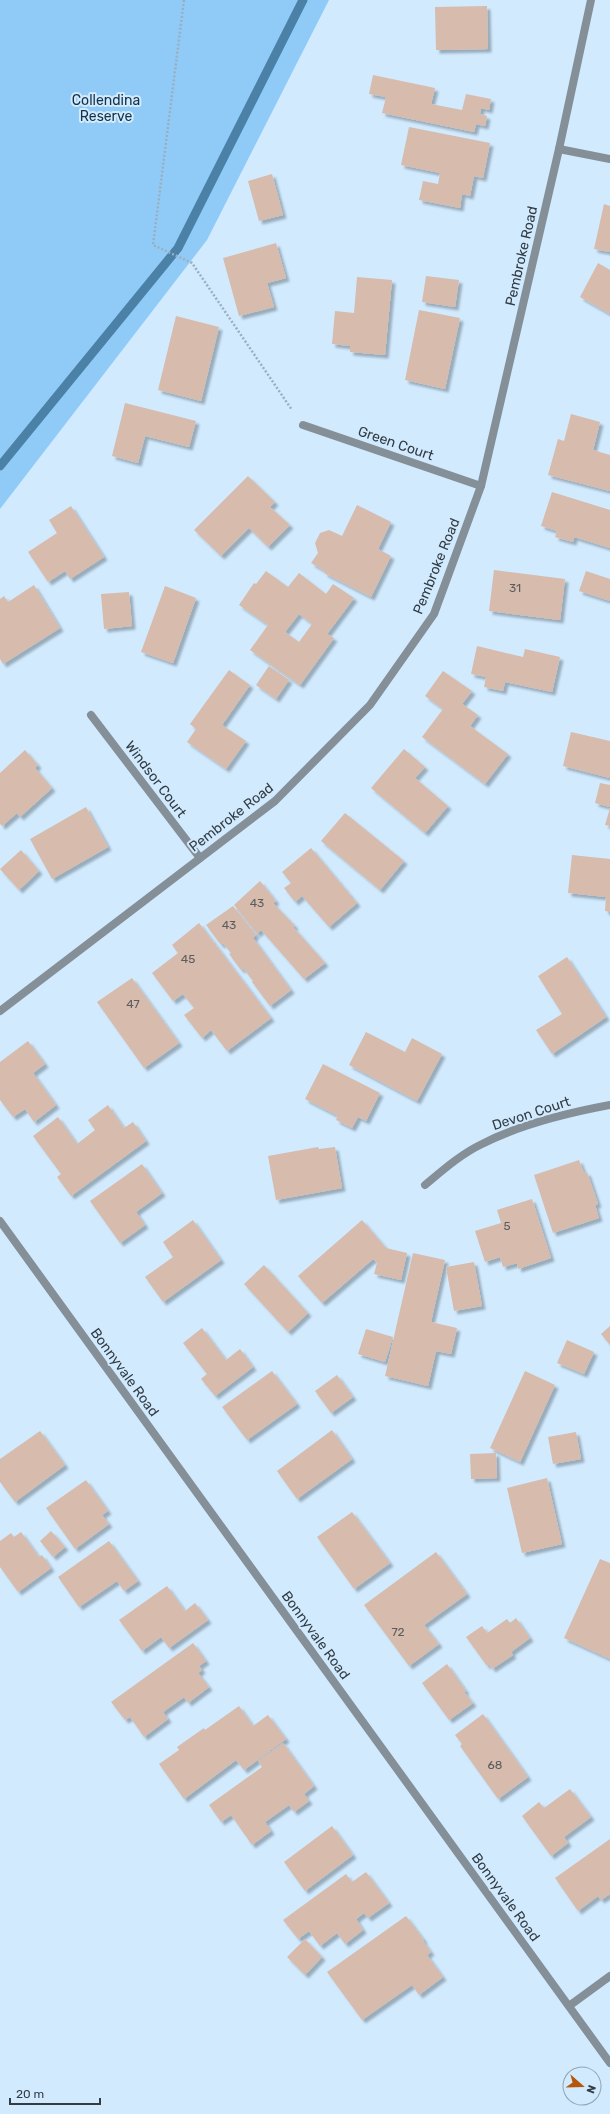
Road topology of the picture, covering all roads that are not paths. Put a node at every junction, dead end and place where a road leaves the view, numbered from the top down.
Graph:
1 (591, 0) edge
2 (559, 149) junction
3 (610, 159) edge
4 (303, 425) road end
5 (481, 486) junction
6 (91, 715) dead end
7 (200, 858) junction
8 (0, 1011) edge
9 (610, 1105) edge
10 (425, 1184) dead end
11 (0, 1221) edge
12 (610, 1976) edge
13 (569, 2006) junction
14 (610, 2063) edge

1 - 2 street, Pembroke Road
2 - 3 street
2 - 5 street, Pembroke Road
4 - 5 street, Green Court
5 - 7 street, Pembroke Road
6 - 7 street, Windsor Court
7 - 8 street, Pembroke Road
9 - 10 street, Devon Court
11 - 13 street, Bonnyvale Road
12 - 13 street
13 - 14 street, Bonnyvale Road

